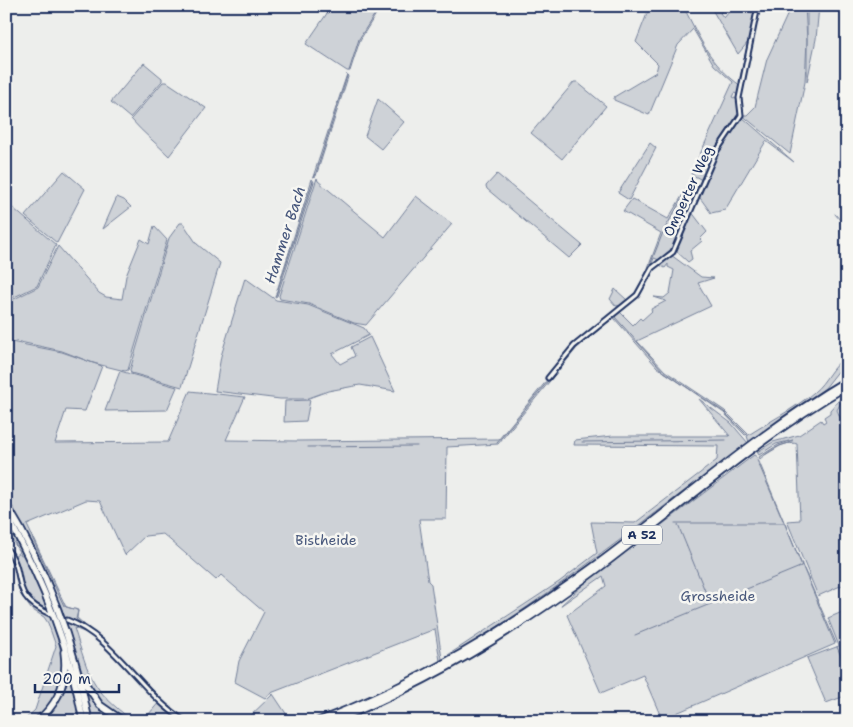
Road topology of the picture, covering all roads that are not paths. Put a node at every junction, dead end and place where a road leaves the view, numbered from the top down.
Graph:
1 (758, 6) edge
2 (548, 378) dead end
3 (847, 380) edge
4 (847, 386) edge
5 (6, 504) edge
6 (6, 514) edge
7 (6, 548) edge
8 (50, 614) dead end
9 (68, 620) dead end
10 (57, 621) junction
11 (79, 672) junction
12 (37, 721) edge
13 (49, 721) edge
14 (66, 721) edge
15 (83, 721) edge
16 (89, 721) edge
17 (123, 721) edge
18 (185, 721) edge
19 (318, 721) edge
20 (334, 721) edge

1 - 2 street, Omperter Weg
3 - 19 highway, A 52
4 - 20 highway, A 52
5 - 11 highway
6 - 10 highway
7 - 8 street
9 - 18 street
10 - 12 highway
10 - 15 highway
11 - 16 highway
11 - 17 highway
13 - 14 highway

